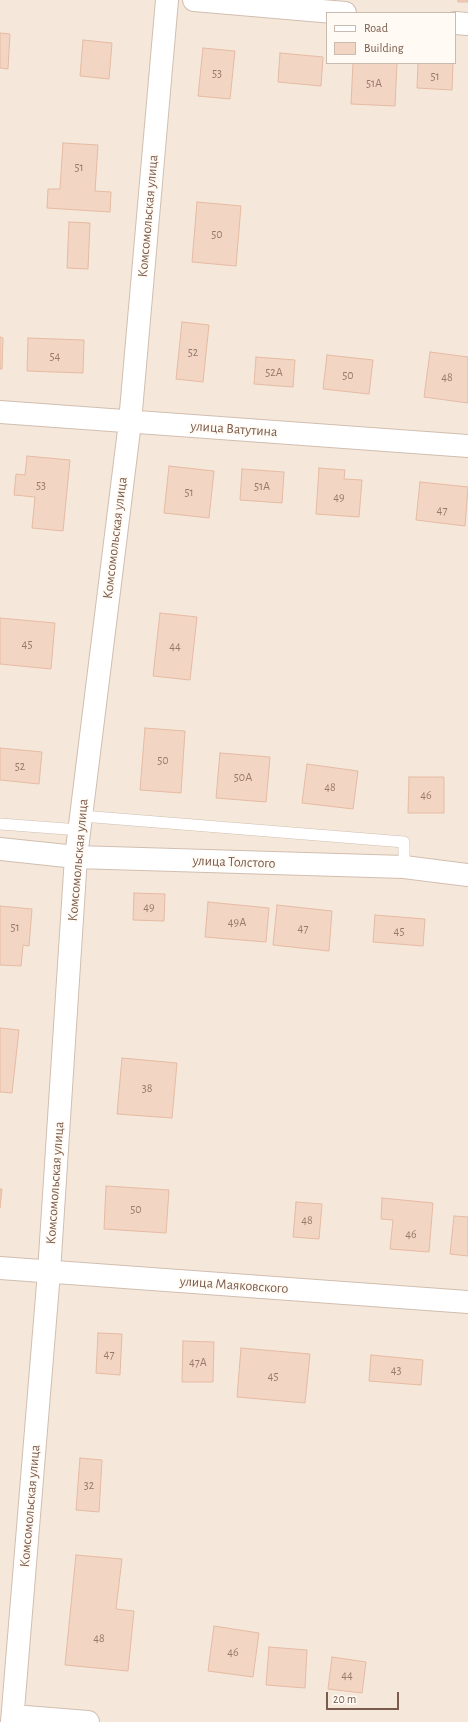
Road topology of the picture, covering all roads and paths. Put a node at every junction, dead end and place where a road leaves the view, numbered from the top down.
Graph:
1 (167, 0) edge
2 (194, 0) edge
3 (333, 12) edge
4 (456, 22) edge
5 (468, 24) edge
6 (0, 412) edge
7 (130, 422) junction
8 (468, 446) edge
9 (81, 823) junction
10 (0, 824) edge
11 (0, 849) edge
12 (76, 857) junction
13 (404, 867) junction
14 (468, 875) edge
15 (0, 1268) edge
16 (49, 1272) junction
17 (468, 1302) edge
18 (8, 1690) edge
19 (13, 1719) edge
20 (88, 1722) edge

1 - 7 street, Комсомольская улица
2 - 3 street
4 - 5 street
6 - 7 street, улица Ватутина
7 - 8 street, улица Ватутина
7 - 9 street, Комсомольская улица
9 - 10 lane
9 - 12 street, Комсомольская улица
9 - 13 lane
11 - 12 street, улица Толстого
12 - 13 street, улица Толстого
12 - 16 street, Комсомольская улица
13 - 14 street, улица Толстого
15 - 16 street, улица Маяковского
16 - 17 street, улица Маяковского
16 - 18 street, Комсомольская улица
18 - 19 street, Комсомольская улица
19 - 20 street

